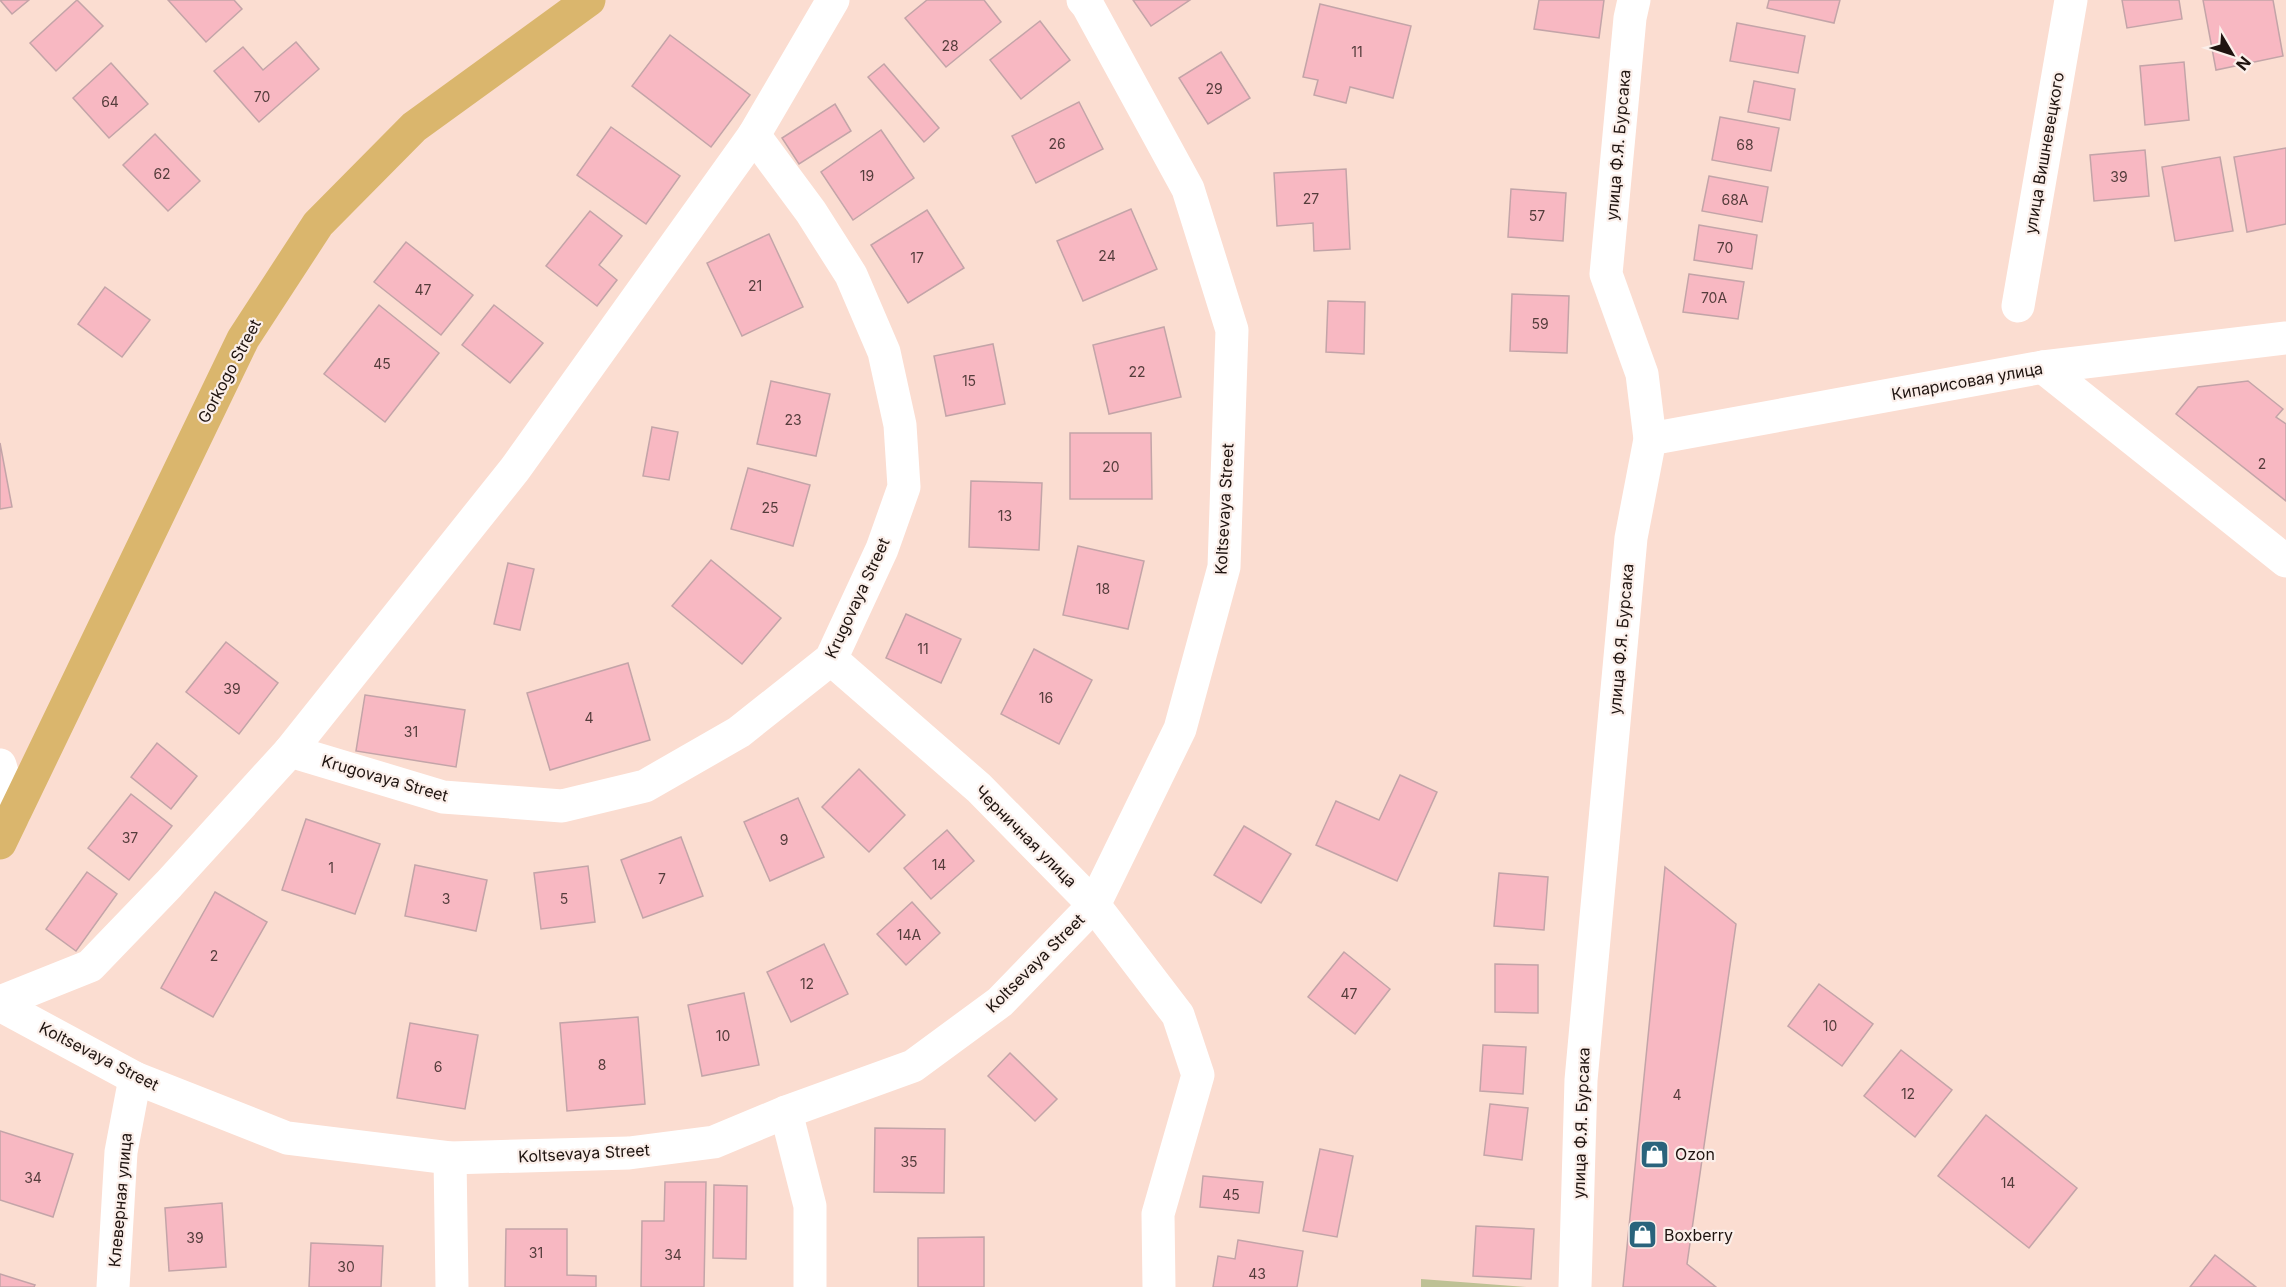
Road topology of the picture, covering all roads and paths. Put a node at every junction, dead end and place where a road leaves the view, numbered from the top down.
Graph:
1 (589, 0) edge
2 (833, 0) edge
3 (1083, 0) edge
4 (1634, 0) edge
5 (2070, 0) edge
6 (754, 135) junction
7 (2018, 306) dead end
8 (2286, 338) edge
9 (2043, 367) junction
10 (1650, 439) junction
11 (2286, 561) edge
12 (831, 659) junction
13 (290, 751) junction
14 (0, 765) edge
15 (14, 813) junction
16 (0, 843) edge
17 (1094, 905) junction
18 (0, 1003) edge
19 (135, 1078) junction
20 (786, 1112) junction
21 (450, 1158) junction
22 (113, 1287) edge
23 (452, 1287) edge
24 (810, 1287) edge
25 (1159, 1287) edge
26 (1575, 1287) edge

1 - 15 main road, Gorkogo Street
2 - 6 street
3 - 17 street, Koltsevaya Street
4 - 10 street, улица Ф.Я. Бурсака
5 - 7 street, улица Вишневецкого
6 - 12 street, Krugovaya Street
6 - 13 street
8 - 9 street, Кипарисовая улица
9 - 10 street, Кипарисовая улица
9 - 11 street
10 - 26 street, улица Ф.Я. Бурсака
12 - 13 street, Krugovaya Street
12 - 17 street, Черничная улица
13 - 18 street
14 - 15 street
15 - 16 main road, Gorkogo Street
17 - 20 street, Koltsevaya Street
17 - 25 street, Черничная улица
18 - 19 street, Koltsevaya Street
19 - 21 street, Koltsevaya Street
19 - 22 street, Клеверная улица
20 - 21 street, Koltsevaya Street
20 - 24 street
21 - 23 street

